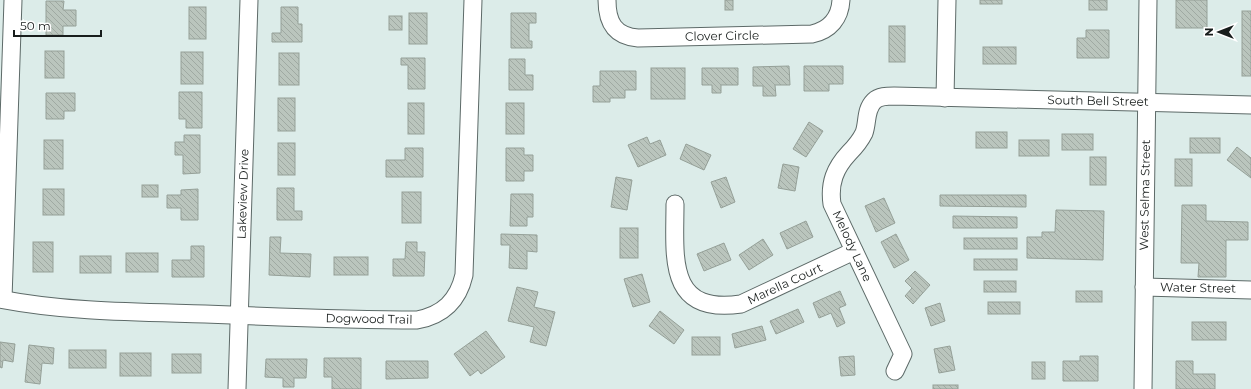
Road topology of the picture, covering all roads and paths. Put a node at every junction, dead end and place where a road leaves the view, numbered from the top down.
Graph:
1 (13, 0) edge
2 (249, 0) edge
3 (473, 0) edge
4 (607, 0) edge
5 (841, 0) edge
6 (947, 0) edge
7 (1148, 0) edge
8 (945, 98) junction
9 (1146, 102) junction
10 (1251, 104) edge
11 (675, 204) dead end
12 (854, 251) junction
13 (1144, 287) junction
14 (1251, 290) edge
15 (1, 299) edge
16 (239, 315) junction
17 (895, 371) dead end
18 (237, 389) edge
19 (1143, 389) edge

1 - 15 street
2 - 16 street, Lakeview Drive
3 - 16 street, Dogwood Trail
4 - 5 street, Clover Circle
6 - 8 street
7 - 9 street, West Selma Street
8 - 9 street, South Bell Street
8 - 12 street, Melody Lane
9 - 10 street, South Bell Street
9 - 13 street, West Selma Street
11 - 12 street, Marella Court
12 - 17 street, Melody Lane
13 - 14 street, Water Street
13 - 19 street, West Selma Street
15 - 16 street, Dogwood Trail
16 - 18 street, Lakeview Drive

